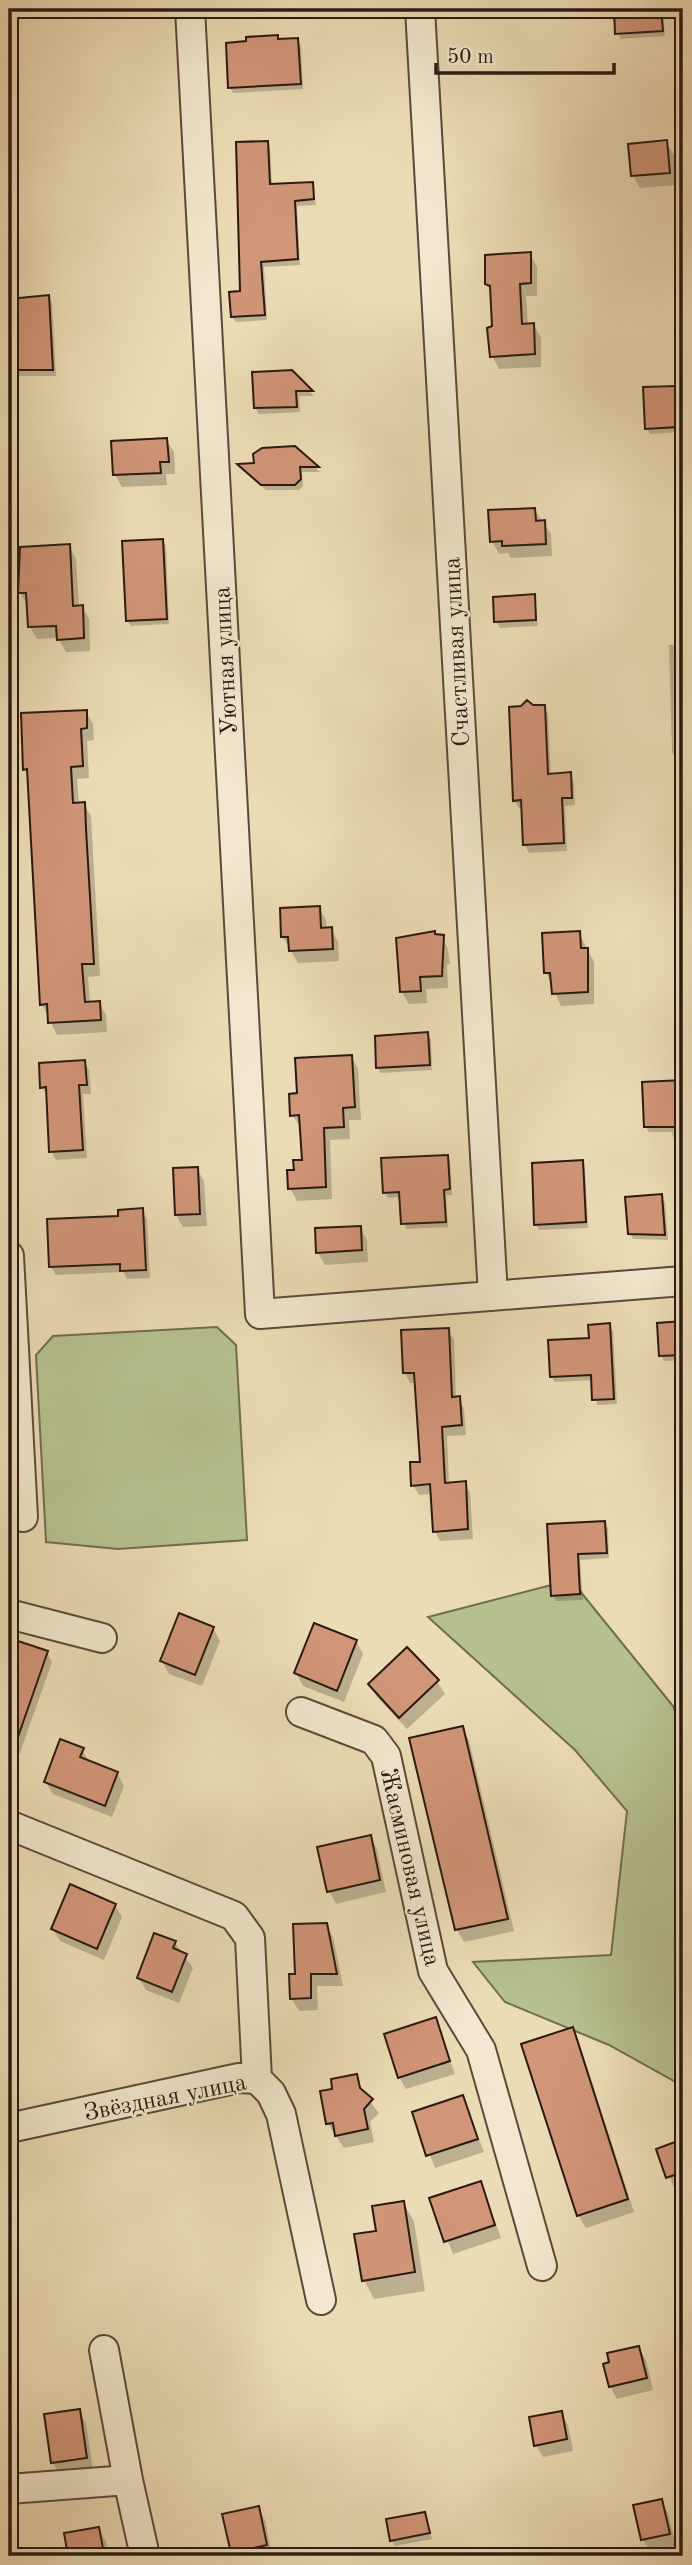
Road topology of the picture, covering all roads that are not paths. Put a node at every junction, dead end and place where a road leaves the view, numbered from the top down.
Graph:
1 (190, 9) edge
2 (420, 9) edge
3 (9, 1256) edge
4 (683, 1281) edge
5 (493, 1296) junction
6 (23, 1517) dead end
7 (9, 1614) edge
8 (102, 1638) dead end
9 (301, 1712) dead end
10 (9, 1825) edge
11 (257, 2080) junction
12 (9, 2129) edge
13 (542, 2266) dead end
14 (321, 2300) dead end
15 (104, 2350) dead end
16 (128, 2480) junction
17 (9, 2489) edge
18 (145, 2556) edge

1 - 5 street, Уютная улица
2 - 5 street, Счастливая улица
3 - 6 street
4 - 5 street
7 - 8 street
9 - 13 street, Жасминовая улица
10 - 11 street
11 - 12 street, Звёздная улица
11 - 14 street, Звёздная улица
15 - 16 street
16 - 17 street
16 - 18 street

